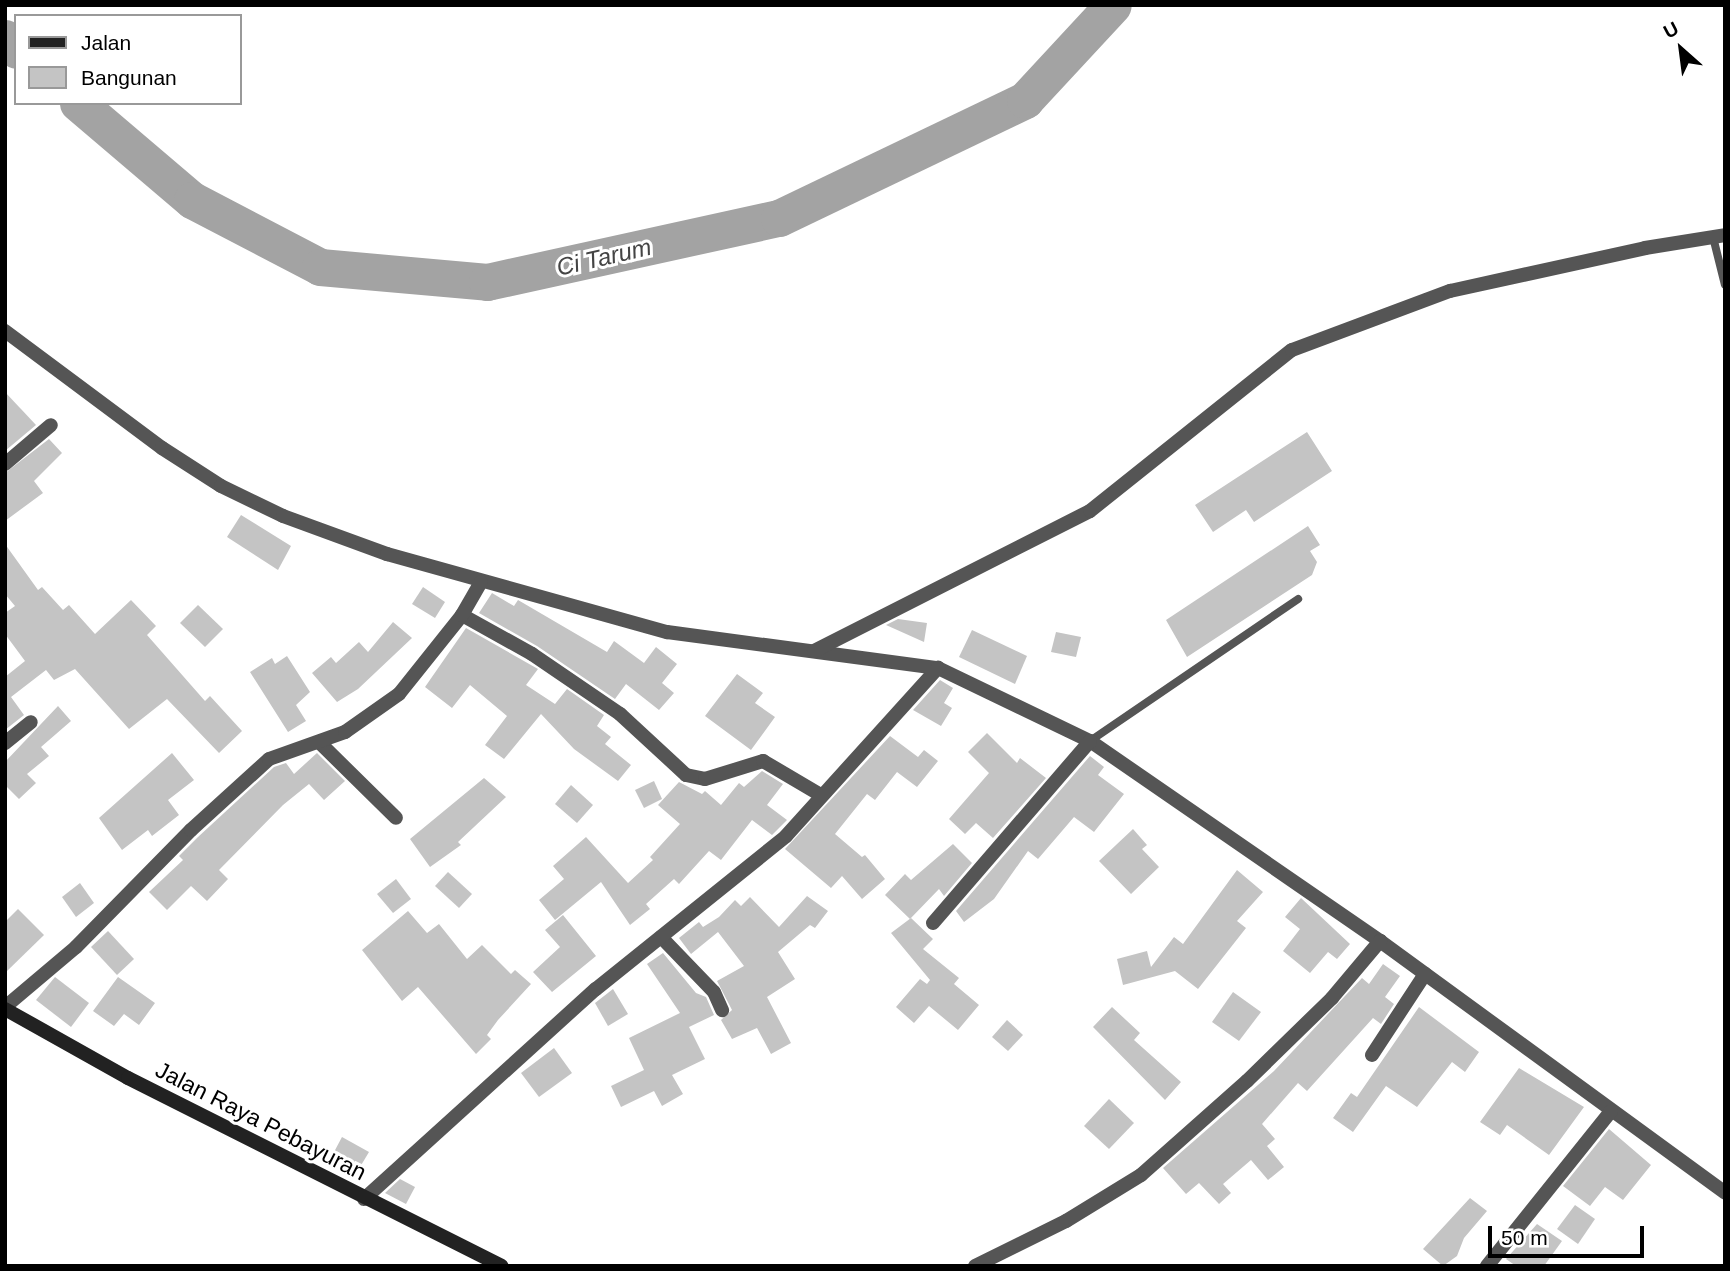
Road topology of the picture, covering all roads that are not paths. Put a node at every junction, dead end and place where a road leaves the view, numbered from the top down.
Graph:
1 (1719, 236) edge
2 (1725, 285) edge
3 (5, 331) edge
4 (51, 425) dead end
5 (5, 464) edge
6 (481, 582) junction
7 (1298, 599) dead end
8 (462, 615) junction
9 (813, 652) junction
10 (938, 667) junction
11 (31, 722) dead end
12 (1090, 741) junction
13 (319, 742) junction
14 (5, 743) edge
15 (819, 794) junction
16 (396, 818) dead end
17 (933, 923) dead end
18 (660, 937) junction
19 (1380, 941) junction
20 (1425, 974) junction
21 (5, 1008) edge
22 (722, 1010) dead end
23 (1372, 1055) dead end
24 (1611, 1111) junction
25 (1725, 1193) edge
26 (364, 1199) junction
27 (500, 1266) edge
28 (975, 1266) edge
29 (1487, 1266) edge

1 - 2 lane
1 - 9 street
3 - 6 street
4 - 5 street
6 - 8 street
6 - 9 street
7 - 12 lane
8 - 13 street
8 - 15 street
9 - 10 street
10 - 12 street
10 - 15 street
11 - 14 street
12 - 17 street
12 - 19 street
13 - 16 street
13 - 21 street
15 - 18 street
18 - 22 street
18 - 26 street
19 - 20 street
19 - 28 street
20 - 23 street
20 - 24 street
21 - 26 main road, Jalan Raya Pebayuran
24 - 25 street
24 - 29 street
26 - 27 main road, Jalan Raya Pebayuran

